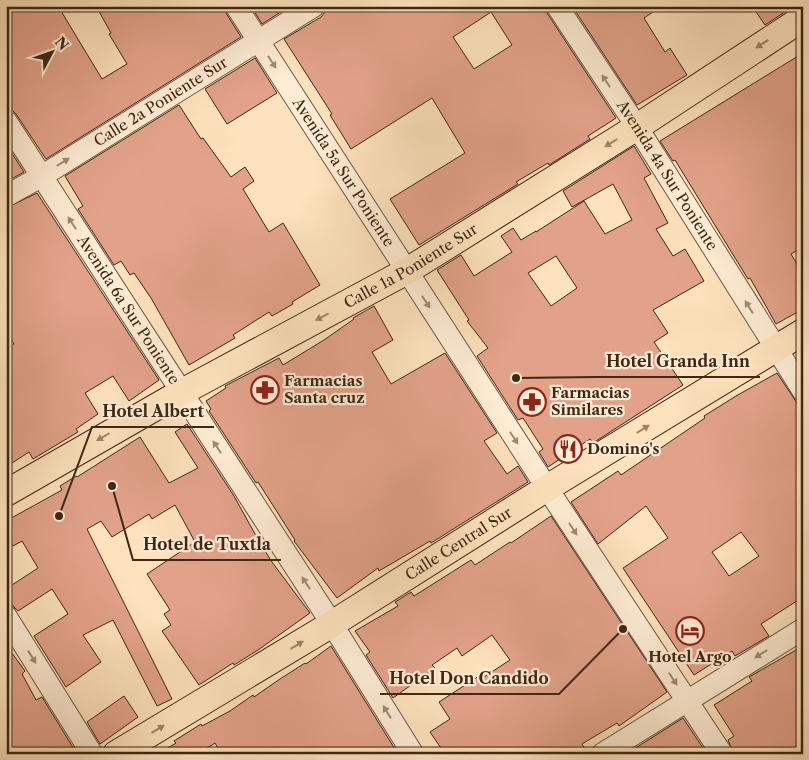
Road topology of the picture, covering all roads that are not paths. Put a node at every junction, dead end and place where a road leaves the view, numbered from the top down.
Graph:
1 (236, 6) edge
2 (314, 6) edge
3 (557, 6) edge
4 (803, 18) edge
5 (258, 41) junction
6 (6, 122) edge
7 (636, 127) junction
8 (42, 176) junction
9 (6, 196) edge
10 (407, 271) junction
11 (803, 332) edge
12 (775, 348) junction
13 (803, 391) edge
14 (182, 392) junction
15 (547, 488) junction
16 (6, 493) edge
17 (6, 616) edge
18 (332, 624) junction
19 (803, 629) edge
20 (686, 700) junction
21 (92, 754) edge
22 (116, 754) edge
23 (413, 754) edge
24 (602, 754) edge
25 (722, 754) edge

1 - 5 street, Avenida 5a Sur Poniente
2 - 5 street, Calle 2a Poniente Sur
7 -> 3 street, Avenida 4a Sur Poniente
4 -> 7 main road, Calle 1a Poniente Sur
8 -> 5 street, Calle 2a Poniente Sur
5 -> 10 street, Avenida 5a Sur Poniente
6 - 8 street, Avenida 6a Sur Poniente
7 -> 10 main road, Calle 1a Poniente Sur
12 -> 7 street, Avenida 4a Sur Poniente
8 - 9 street, Calle 2a Poniente Sur
14 -> 8 street, Avenida 6a Sur Poniente
10 -> 14 main road, Calle 1a Poniente Sur
10 -> 15 street, Avenida 5a Sur Poniente
11 - 12 main road, Calle Central Sur
12 - 13 street, Avenida 4a Sur Poniente
15 -> 12 main road, Calle Central Sur
14 -> 16 main road, Calle 1a Poniente Sur
18 -> 14 street, Avenida 6a Sur Poniente
15 - 18 main road, Calle Central Sur
15 -> 20 street, Avenida 5a Sur Poniente
17 -> 21 street
22 -> 18 main road, Calle Central Sur
23 -> 18 street, Avenida 6a Sur Poniente
19 -> 20 street
20 - 24 street
20 - 25 street, Avenida 5a Sur Poniente

